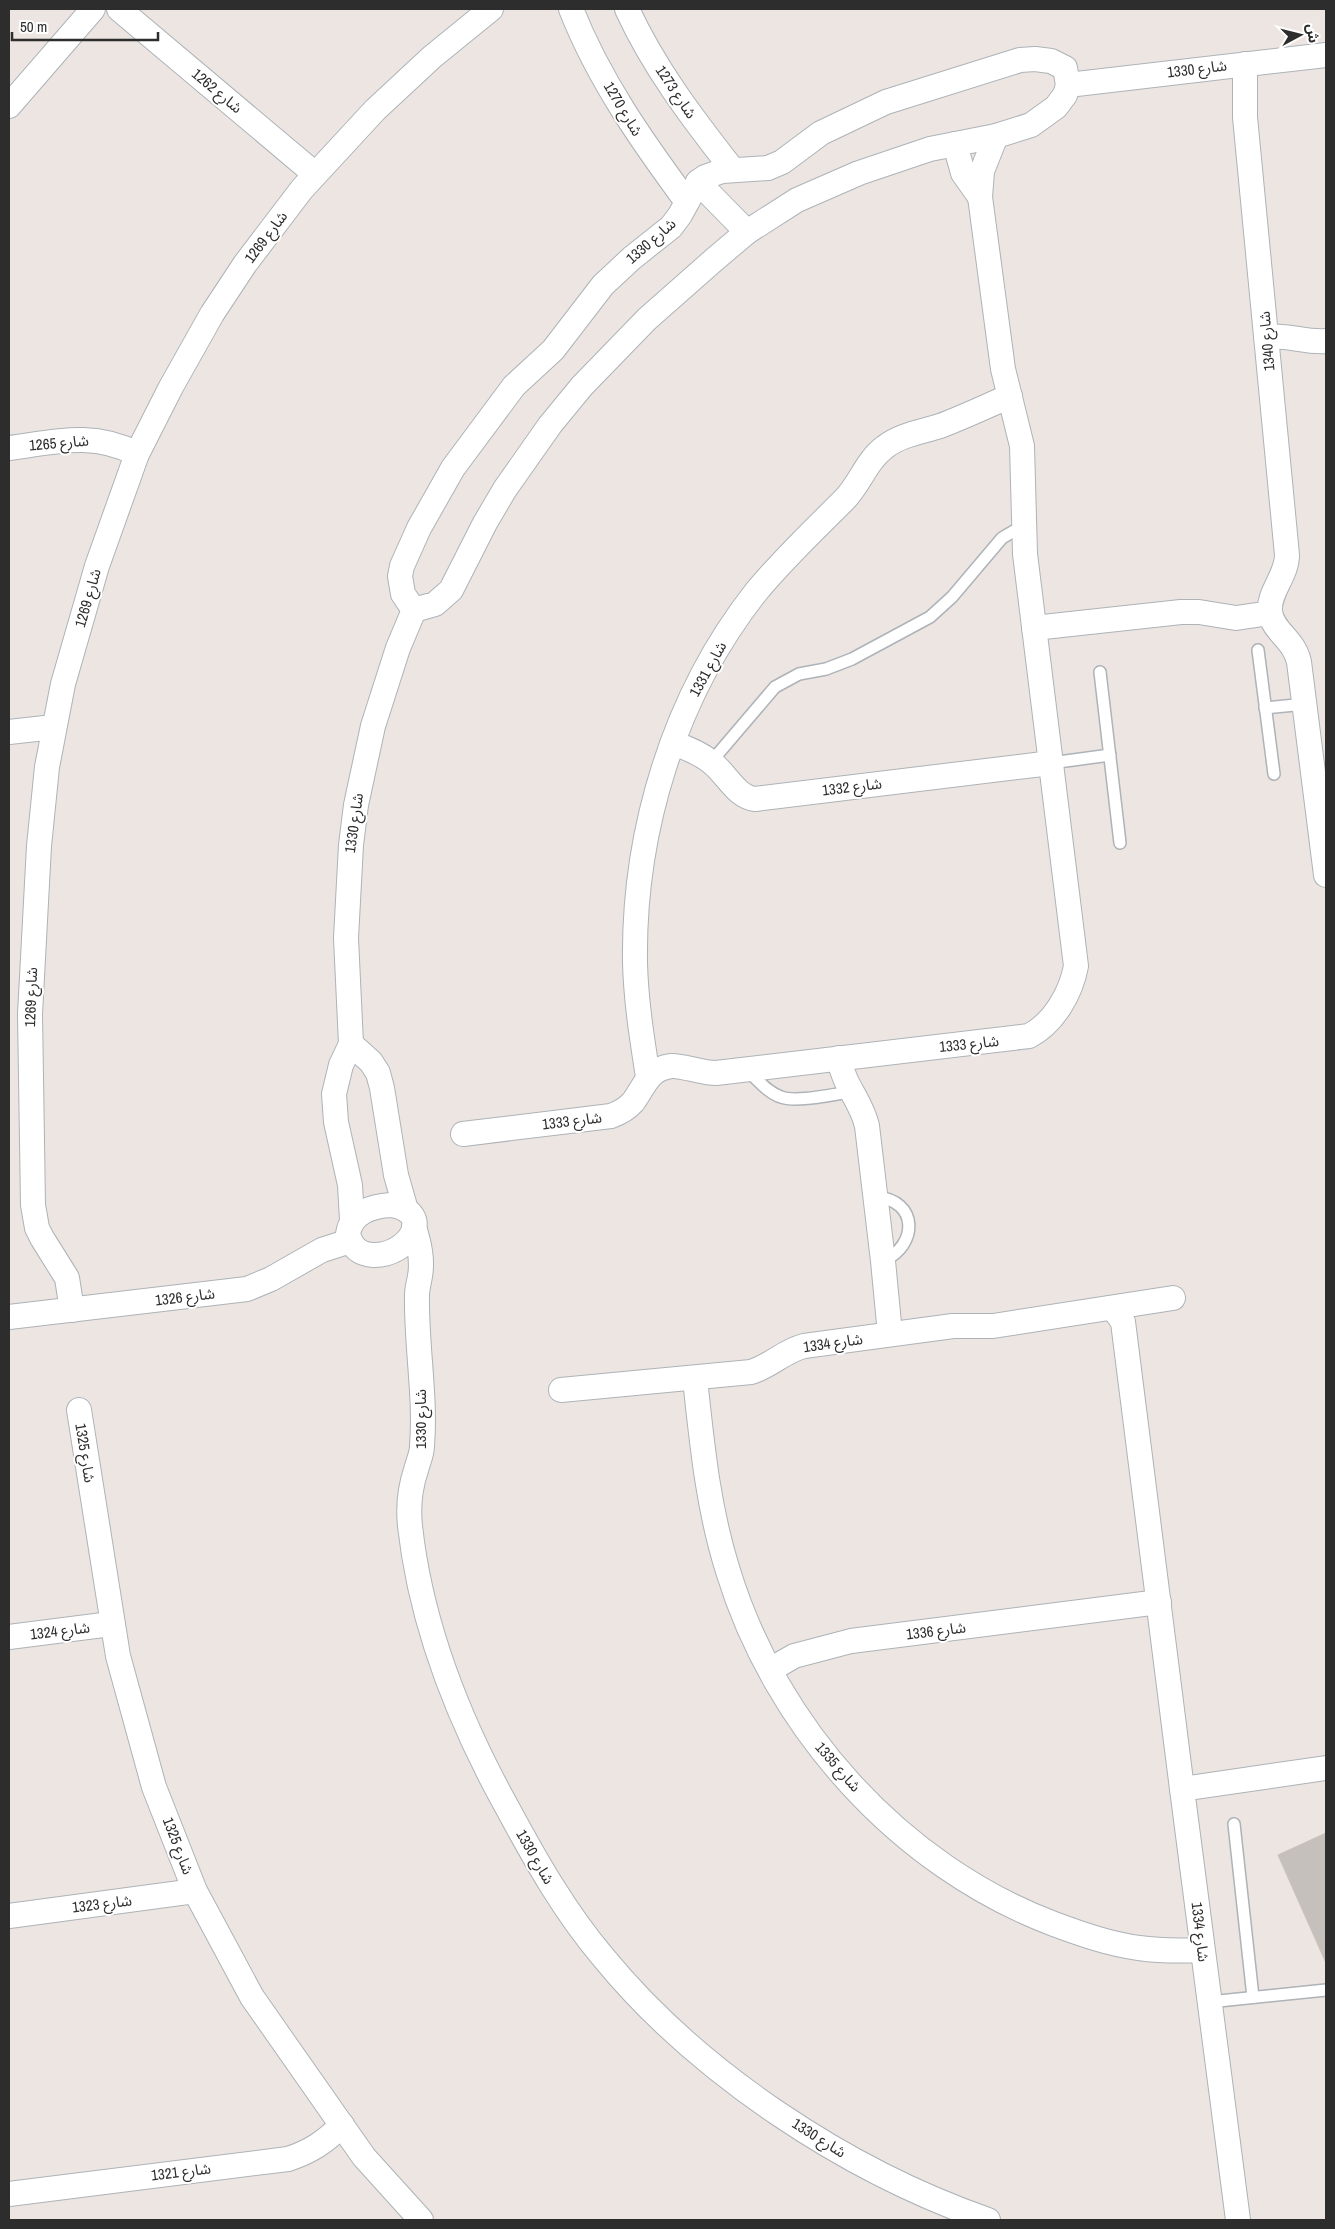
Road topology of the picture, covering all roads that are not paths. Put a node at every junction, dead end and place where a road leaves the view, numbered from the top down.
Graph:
1 (93, 9) edge
2 (119, 9) edge
3 (491, 9) edge
4 (571, 9) edge
5 (627, 9) edge
6 (1326, 55) edge
7 (1245, 64) junction
8 (1068, 85) junction
9 (9, 106) edge
10 (996, 136) junction
11 (955, 144) junction
12 (733, 170) junction
13 (315, 174) junction
14 (692, 192) junction
15 (980, 197) junction
16 (747, 232) junction
17 (1266, 337) junction
18 (1326, 341) edge
19 (1010, 396) junction
20 (9, 448) edge
21 (136, 454) junction
22 (1024, 525) junction
23 (414, 610) junction
24 (1270, 613) junction
25 (1034, 628) junction
26 (1258, 650) dead end
27 (1100, 672) dead end
28 (1305, 704) junction
29 (1265, 708) junction
30 (54, 727) junction
31 (9, 732) edge
32 (673, 743) junction
33 (1110, 755) junction
34 (711, 762) junction
35 (1051, 763) junction
36 (1274, 774) dead end
37 (1120, 844) dead end
38 (1326, 875) edge
39 (19, 1015) edge
40 (351, 1044) junction
41 (839, 1058) junction
42 (746, 1070) junction
43 (648, 1077) junction
44 (850, 1092) junction
45 (463, 1134) dead end
46 (410, 1218) junction
47 (351, 1231) junction
48 (384, 1254) junction
49 (417, 1291) junction
50 (1173, 1298) dead end
51 (1110, 1308) junction
52 (72, 1310) junction
53 (9, 1317) edge
54 (890, 1334) junction
55 (695, 1379) junction
56 (561, 1390) dead end
57 (79, 1410) dead end
58 (1159, 1602) junction
59 (111, 1624) junction
60 (9, 1637) edge
61 (770, 1670) junction
62 (1326, 1768) edge
63 (1182, 1789) junction
64 (1234, 1824) dead end
65 (195, 1891) junction
66 (9, 1916) edge
67 (1202, 1950) junction
68 (1326, 1990) edge
69 (1254, 1997) junction
70 (1209, 2002) junction
71 (342, 2125) junction
72 (9, 2194) edge
73 (979, 2219) edge
74 (421, 2220) edge
75 (1238, 2220) edge

1 - 9 street
2 - 13 street, شارع 1262
3 - 13 street, شارع 1269
4 - 14 street, شارع 1270
5 - 12 street, شارع 1273
6 - 7 street, شارع 1330
7 - 8 street, شارع 1330
7 - 17 street, شارع 1340
8 - 10 street
8 - 12 street
10 - 11 street
10 - 15 street, شارع 1333
11 - 15 street
11 - 16 street
12 - 14 street
13 - 21 street, شارع 1269
14 - 16 street, شارع 1270
14 - 23 street, شارع 1330
15 - 19 street, شارع 1333
16 - 23 street
17 - 18 street
17 - 24 street, شارع 1340
19 - 22 street, شارع 1333
19 - 32 street, شارع 1331
20 - 21 street, شارع 1265
21 - 30 street, شارع 1269
22 - 25 street, شارع 1333
22 - 34 lane
23 - 40 street, شارع 1330
24 - 25 street
24 - 28 street
25 - 35 street, شارع 1333
26 - 29 lane
27 - 33 lane
28 - 29 lane
28 - 38 street
29 - 36 lane
30 - 31 street
30 - 39 street, شارع 1269
32 - 34 street, شارع 1332
32 - 43 street, شارع 1331
33 - 35 lane
33 - 37 lane
34 - 35 street, شارع 1332
35 - 41 street, شارع 1333
39 - 52 street, شارع 1269
40 - 46 street, شارع 1330
40 - 47 street, شارع 1330
41 - 42 street, شارع 1333
41 - 44 street
42 - 43 street, شارع 1333
42 - 44 lane
43 - 45 street, شارع 1333
44 - 54 street
46 - 47 street
46 - 48 street
46 - 49 street, شارع 1330
47 - 48 street
47 - 52 street, شارع 1326
48 - 49 street
49 - 73 street, شارع 1330
50 - 51 street, شارع 1334
51 - 54 street, شارع 1334
51 - 58 street, شارع 1334
52 - 53 street, شارع 1326
54 - 55 street, شارع 1334
55 - 56 street, شارع 1334
55 - 61 street, شارع 1335
57 - 59 street, شارع 1325
58 - 61 street, شارع 1336
58 - 63 street, شارع 1334
59 - 60 street, شارع 1324
59 - 65 street, شارع 1325
61 - 67 street, شارع 1335
62 - 63 street
63 - 67 street, شارع 1334
64 - 69 lane
65 - 66 street, شارع 1323
65 - 71 street, شارع 1325
67 - 70 street, شارع 1334
68 - 69 lane
69 - 70 lane
70 - 75 street, شارع 1334
71 - 72 street, شارع 1321
71 - 74 street, شارع 1325

